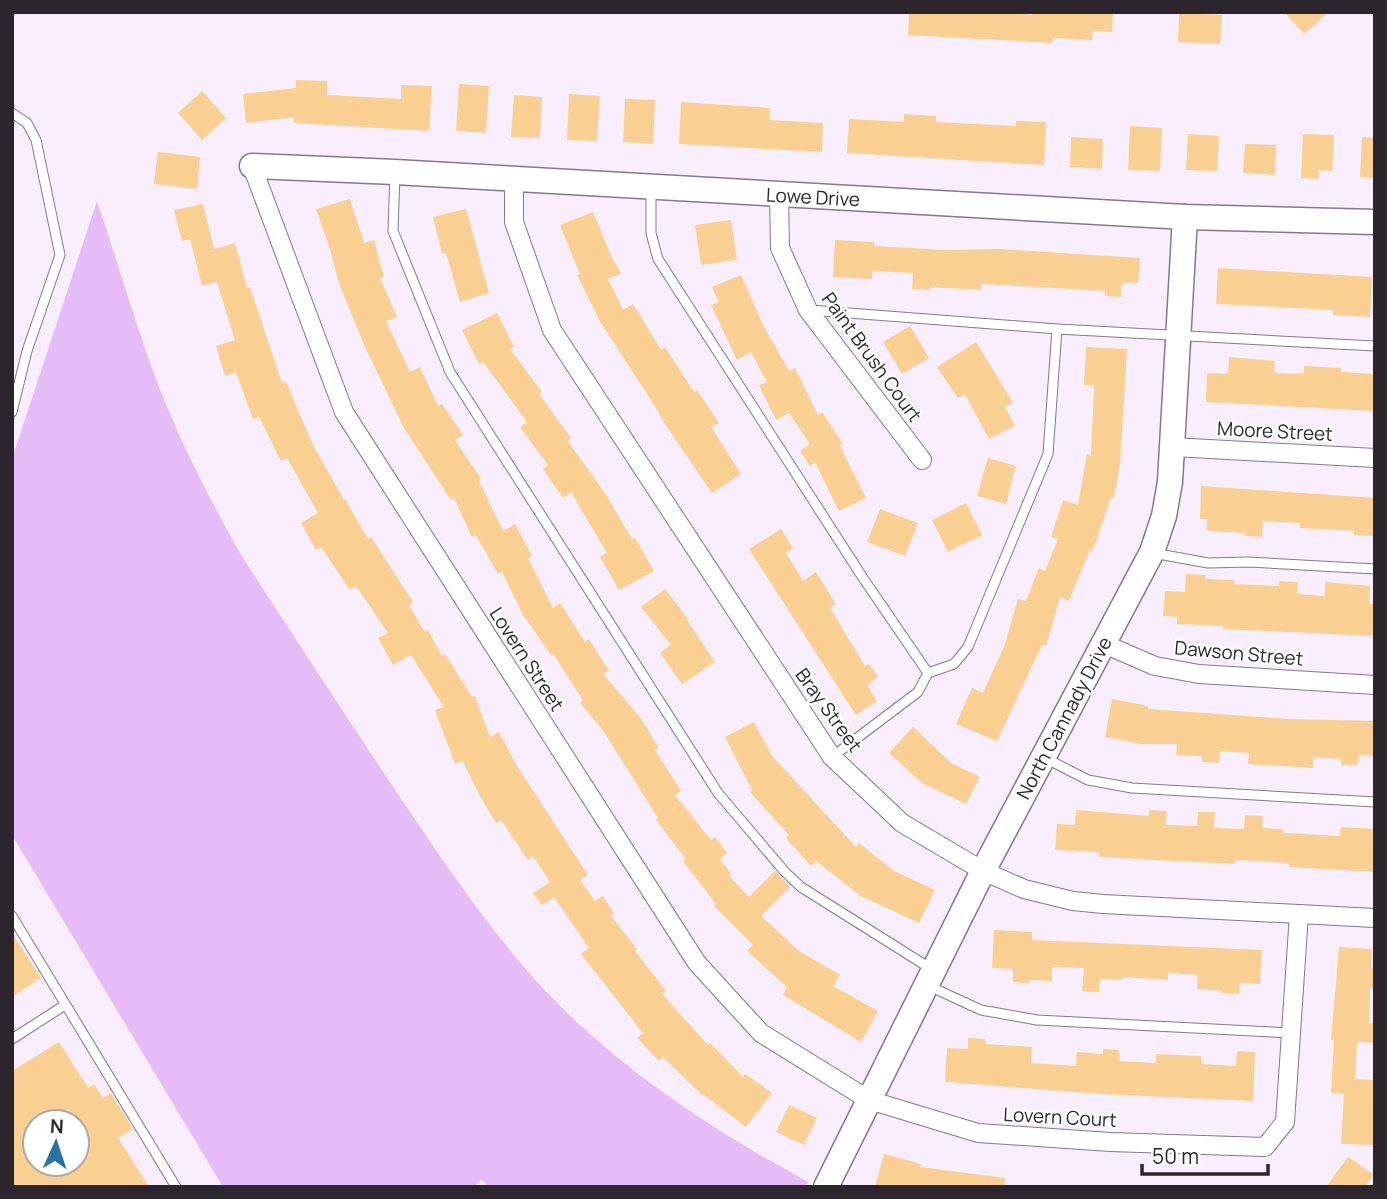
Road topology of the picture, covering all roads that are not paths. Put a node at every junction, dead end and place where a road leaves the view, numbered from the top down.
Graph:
1 (12, 113) edge
2 (252, 166) joint
3 (395, 172) junction
4 (514, 180) junction
5 (651, 187) junction
6 (779, 195) junction
7 (1185, 217) junction
8 (1375, 222) edge
9 (808, 310) junction
10 (1057, 329) junction
11 (1177, 335) junction
12 (1375, 346) edge
13 (12, 412) edge
14 (1173, 447) junction
15 (1375, 458) edge
16 (922, 460) dead end
17 (1152, 552) junction
18 (1375, 569) edge
19 (1104, 644) junction
20 (928, 673) junction
21 (1375, 685) edge
22 (832, 757) junction
23 (1044, 757) junction
24 (1375, 802) edge
25 (983, 872) junction
26 (1299, 914) junction
27 (12, 916) edge
28 (1375, 918) edge
29 (931, 978) junction
30 (65, 1005) junction
31 (1291, 1033) junction
32 (12, 1039) edge
33 (869, 1100) junction
34 (176, 1187) edge
35 (826, 1187) edge

1 - 13 lane
2 - 3 street, Lowe Drive
2 - 33 street, Lovern Street
3 - 4 street, Lowe Drive
3 - 29 lane
4 - 5 street, Lowe Drive
4 - 22 street, Bray Street
5 - 6 street, Lowe Drive
5 - 20 lane
6 - 7 street, Lowe Drive
6 - 9 street, Paint Brush Court
7 - 8 street, Lowe Drive
7 - 11 street, North Cannady Drive
9 - 10 lane
9 - 16 street, Paint Brush Court
10 - 11 lane
10 - 20 lane
11 - 12 lane
11 - 14 street, North Cannady Drive
14 - 15 street, Moore Street
14 - 17 street, North Cannady Drive
17 - 18 lane
17 - 19 street, North Cannady Drive
19 - 21 street, Dawson Street
19 - 23 street, North Cannady Drive
20 - 22 lane
22 - 25 street, Bray Street
23 - 24 lane
23 - 25 street, North Cannady Drive
25 - 26 street, Bray Street
25 - 29 street, North Cannady Drive
26 - 28 street, Bray Street
26 - 31 street, Lovern Court
27 - 30 lane
29 - 31 lane
29 - 33 street, North Cannady Drive
30 - 32 lane
30 - 34 lane
31 - 33 street, Lovern Court
33 - 35 street, North Cannady Drive

